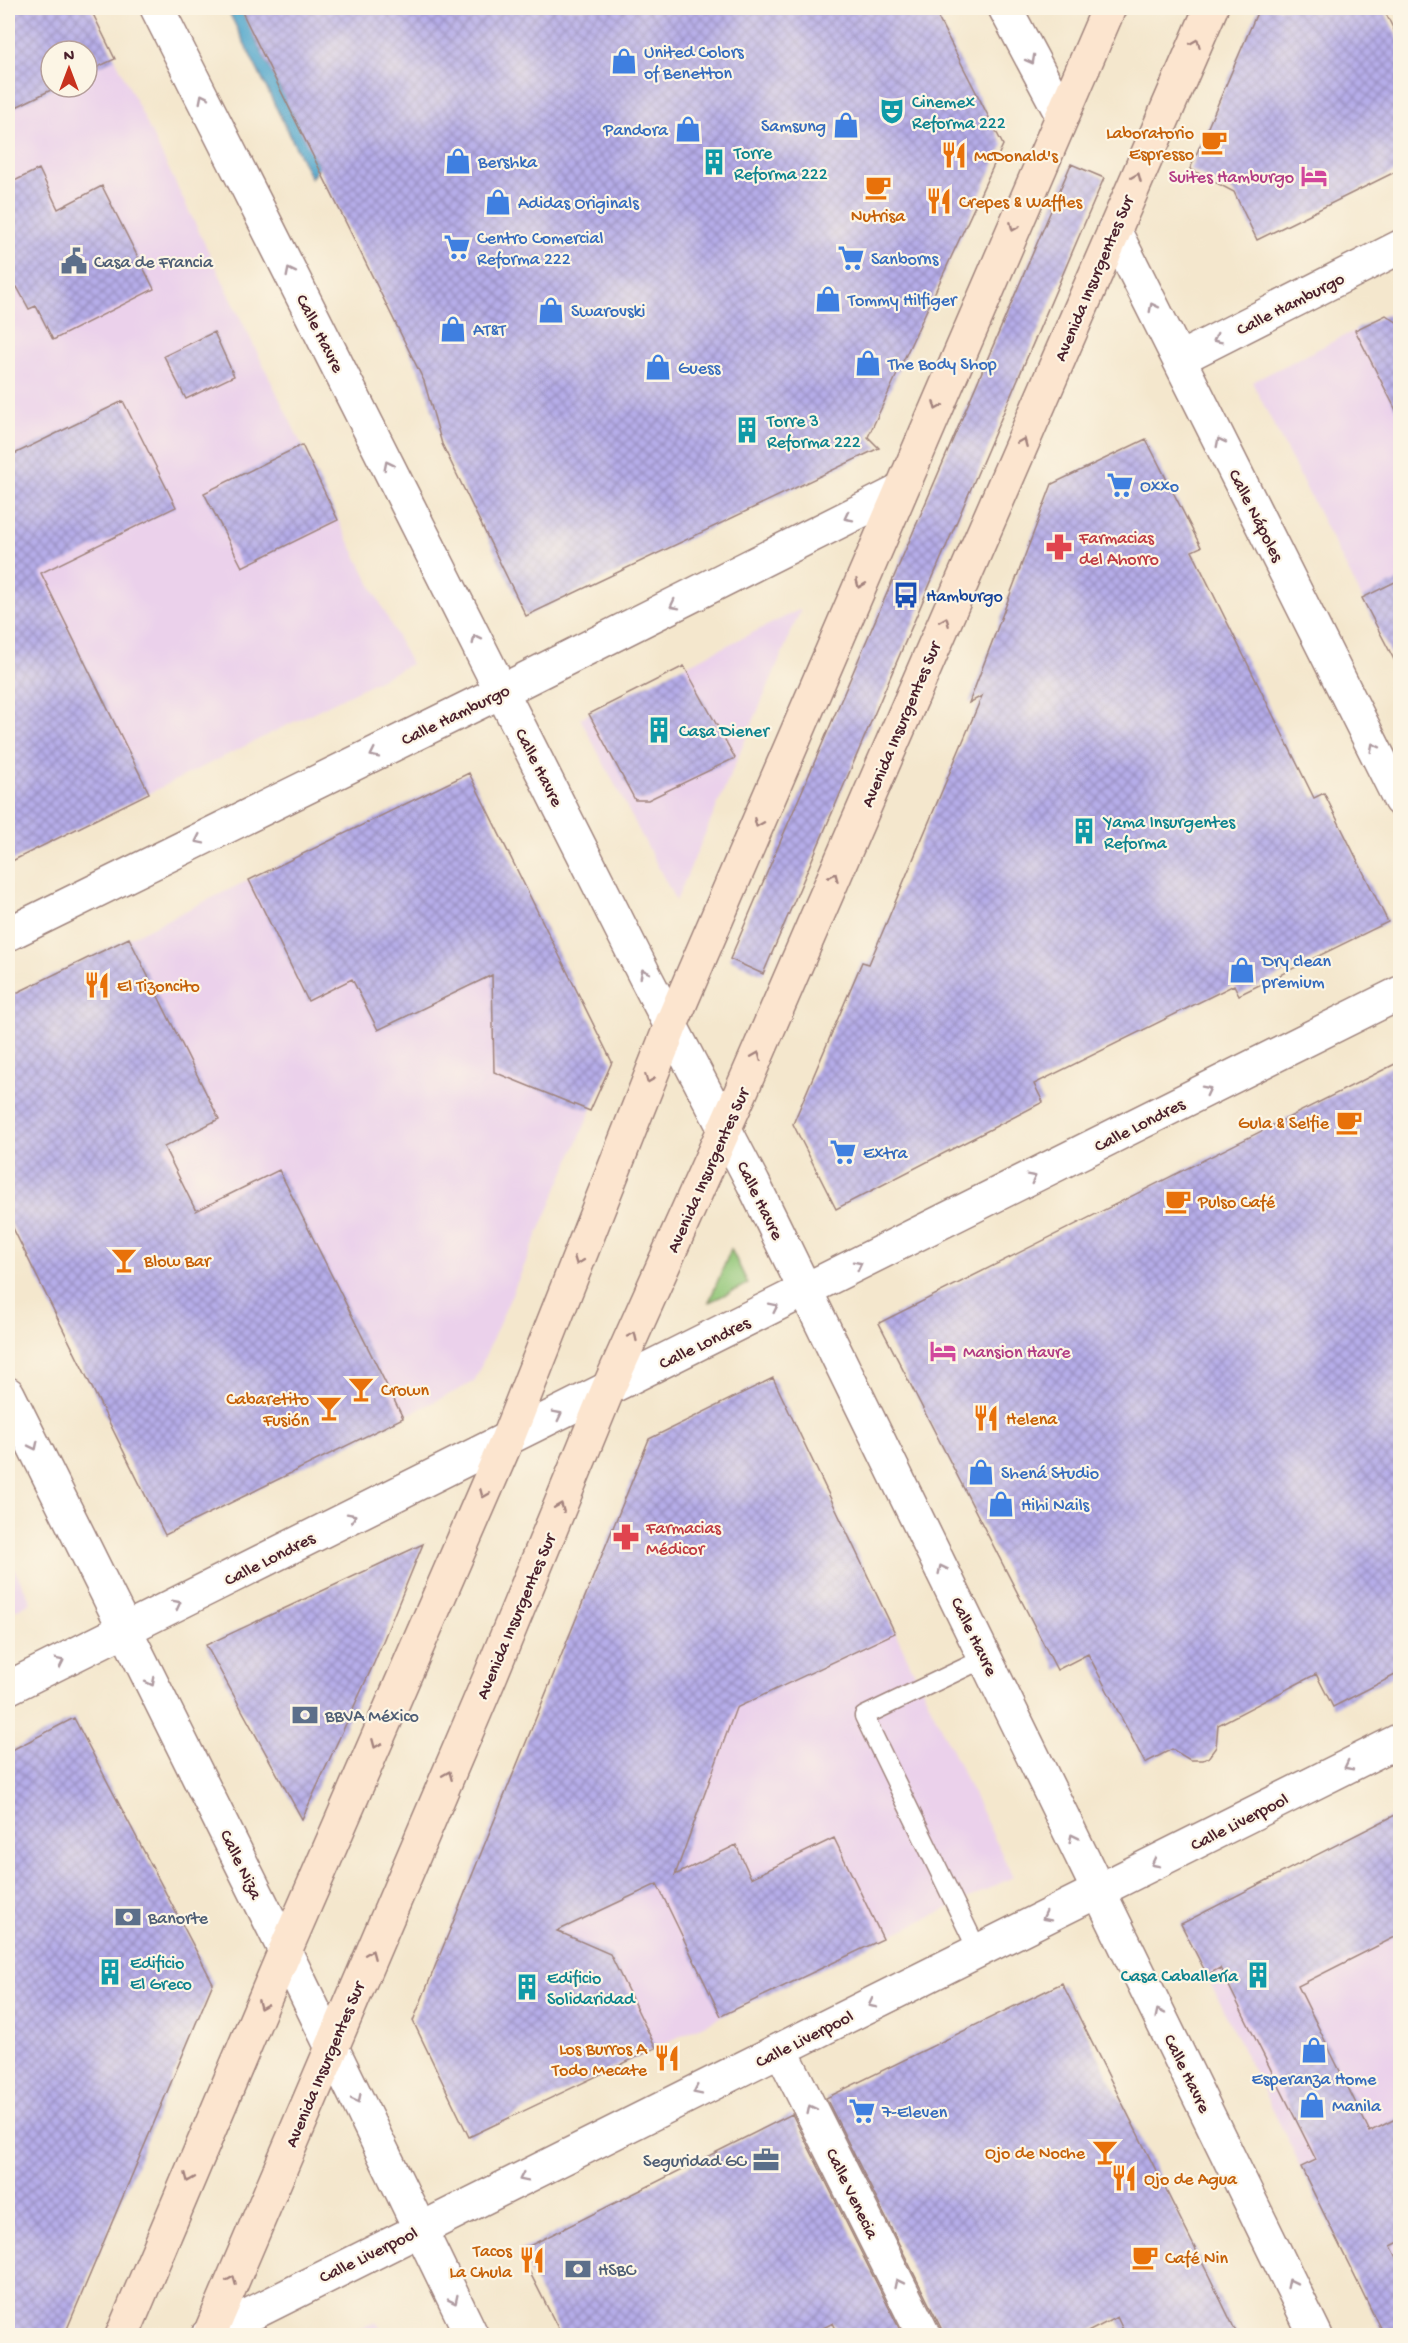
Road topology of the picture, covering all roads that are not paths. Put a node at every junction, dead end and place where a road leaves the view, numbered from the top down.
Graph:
1 (157, 8) edge
2 (1005, 8) edge
3 (1109, 8) edge
4 (1211, 8) edge
5 (1062, 115) junction
6 (1114, 230) junction
7 (1401, 247) edge
8 (1179, 359) junction
9 (900, 491) junction
10 (502, 691) junction
11 (1401, 800) edge
12 (8, 934) edge
13 (1401, 993) edge
14 (670, 1025) junction
15 (725, 1128) junction
16 (806, 1291) junction
17 (608, 1389) junction
18 (8, 1394) edge
19 (507, 1440) junction
20 (125, 1630) junction
21 (985, 1658) junction
22 (8, 1688) edge
23 (1401, 1740) edge
24 (1099, 1891) junction
25 (285, 1951) junction
26 (978, 1951) junction
27 (331, 2046) junction
28 (782, 2050) junction
29 (419, 2229) junction
30 (208, 2335) edge
31 (122, 2336) edge
32 (472, 2336) edge
33 (924, 2336) edge
34 (1316, 2336) edge

10 -> 1 street, Calle Havre
2 -> 5 street
3 - 5 main road
6 -> 4 main road, Avenida Insurgentes Sur
5 -> 9 main road
8 -> 6 street, Calle Nápoles
15 -> 6 main road, Avenida Insurgentes Sur
7 -> 8 street, Calle Hamburgo
11 -> 8 street, Calle Nápoles
9 -> 10 street, Calle Hamburgo
9 -> 14 main road
10 -> 12 street, Calle Hamburgo
14 -> 10 street, Calle Havre
16 -> 13 street, Calle Londres
14 - 15 street, Calle Havre
14 -> 19 main road
15 - 16 street, Calle Havre
17 -> 15 main road, Avenida Insurgentes Sur
17 -> 16 street, Calle Londres
21 -> 16 street, Calle Havre
19 -> 17 street, Calle Londres
27 -> 17 main road, Avenida Insurgentes Sur
18 -> 20 street, Calle Niza
20 -> 19 street, Calle Londres
19 -> 25 main road
22 -> 20 street, Calle Londres
20 -> 25 street, Calle Niza
24 -> 21 street, Calle Havre
21 - 26 lane
23 -> 24 street, Calle Liverpool
24 -> 26 street, Calle Liverpool
34 -> 24 street, Calle Havre
25 - 27 street, Calle Niza
25 -> 31 main road
26 -> 28 street, Calle Liverpool
27 -> 29 street, Calle Niza
30 -> 27 main road, Avenida Insurgentes Sur
28 -> 29 street, Calle Liverpool
33 -> 28 street, Calle Venecia
29 - 30 street, Calle Liverpool
29 -> 32 street, Calle Niza

